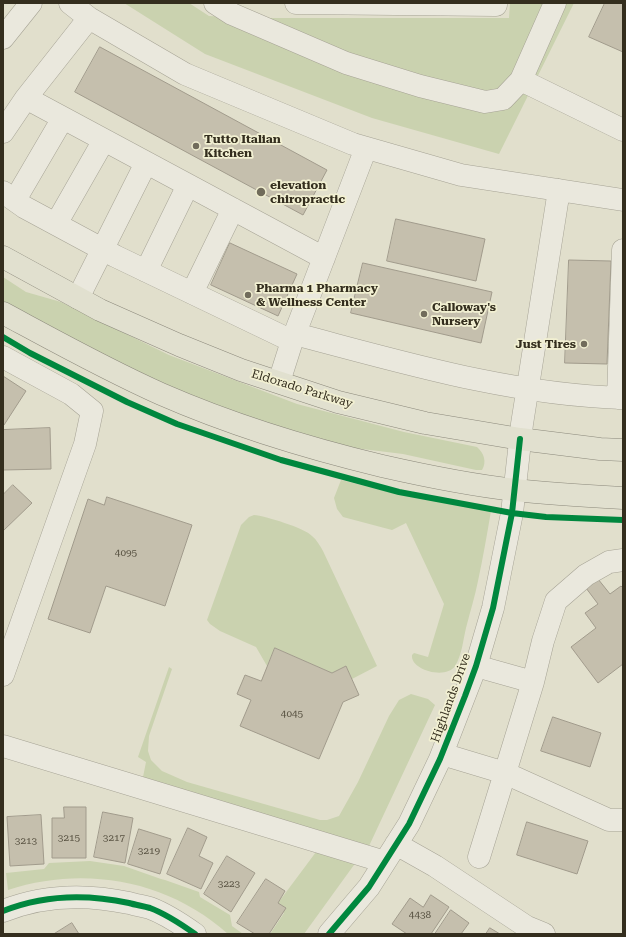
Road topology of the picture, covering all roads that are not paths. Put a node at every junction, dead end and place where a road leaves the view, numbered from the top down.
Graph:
1 (31, 3) edge
2 (70, 3) edge
3 (296, 3) edge
4 (302, 3) edge
5 (353, 3) edge
6 (496, 3) edge
7 (555, 3) edge
8 (404, 4) edge
9 (450, 4) edge
10 (232, 6) edge
11 (89, 18) junction
12 (3, 38) edge
13 (521, 80) junction
14 (26, 98) junction
15 (63, 118) junction
16 (623, 130) edge
17 (3, 132) edge
18 (104, 140) junction
19 (366, 148) junction
20 (146, 163) junction
21 (188, 185) junction
22 (559, 190) junction
23 (9, 196) edge
24 (623, 200) edge
25 (233, 209) junction
26 (56, 224) junction
27 (102, 249) junction
28 (623, 250) edge
29 (3, 257) edge
30 (324, 258) junction
31 (146, 271) junction
32 (192, 293) junction
33 (78, 298) junction
34 (3, 313) edge
35 (293, 338) junction
36 (3, 357) edge
37 (279, 382) junction
38 (528, 390) junction
39 (620, 398) edge
40 (520, 439) junction
41 (623, 450) edge
42 (514, 490) junction
43 (623, 498) edge
44 (623, 560) edge
45 (8, 646) edge
46 (476, 666) junction
47 (3, 675) edge
48 (533, 682) junction
49 (3, 746) edge
50 (442, 754) junction
51 (505, 773) junction
52 (623, 820) edge
53 (390, 853) junction
54 (479, 857) dead end
55 (3, 911) edge
56 (181, 930) edge
57 (341, 930) edge
58 (544, 934) edge

1 - 12 street
2 - 11 street
3 - 4 street
4 - 5 street
5 - 8 street
6 - 9 street
7 - 13 street
8 - 9 street
10 - 13 street
11 - 14 street
11 - 19 street
13 - 16 street
14 - 15 street
14 - 17 street
15 - 18 street
15 - 23 street
18 - 20 street
18 - 26 street
19 - 22 street
19 - 30 street
20 - 21 street
20 - 27 street
21 - 25 street
21 - 31 street
22 - 24 street
22 - 38 street, Highlands Drive
23 - 26 street
25 - 30 street
25 - 32 street
26 - 27 street
27 - 31 street
27 - 33 street
28 - 39 street
29 - 33 main road, Eldorado Parkway
30 - 35 street
31 - 32 street
32 - 35 street
33 - 37 main road, Eldorado Parkway
34 - 42 main road
35 - 37 street
35 - 38 street
36 - 45 street
37 - 40 main road, Eldorado Parkway
38 - 39 street
38 - 40 street, Highlands Drive
40 - 41 main road, Eldorado Parkway
40 - 42 street, Highlands Drive
42 - 43 main road
42 - 46 street, Highlands Drive
44 - 48 street
45 - 47 street
46 - 48 street
46 - 50 street, Highlands Drive
48 - 51 street
49 - 53 street
50 - 51 street
50 - 53 street, Highlands Drive
51 - 52 street
51 - 54 street
53 - 57 street, Highlands Drive
53 - 58 street
55 - 56 street

